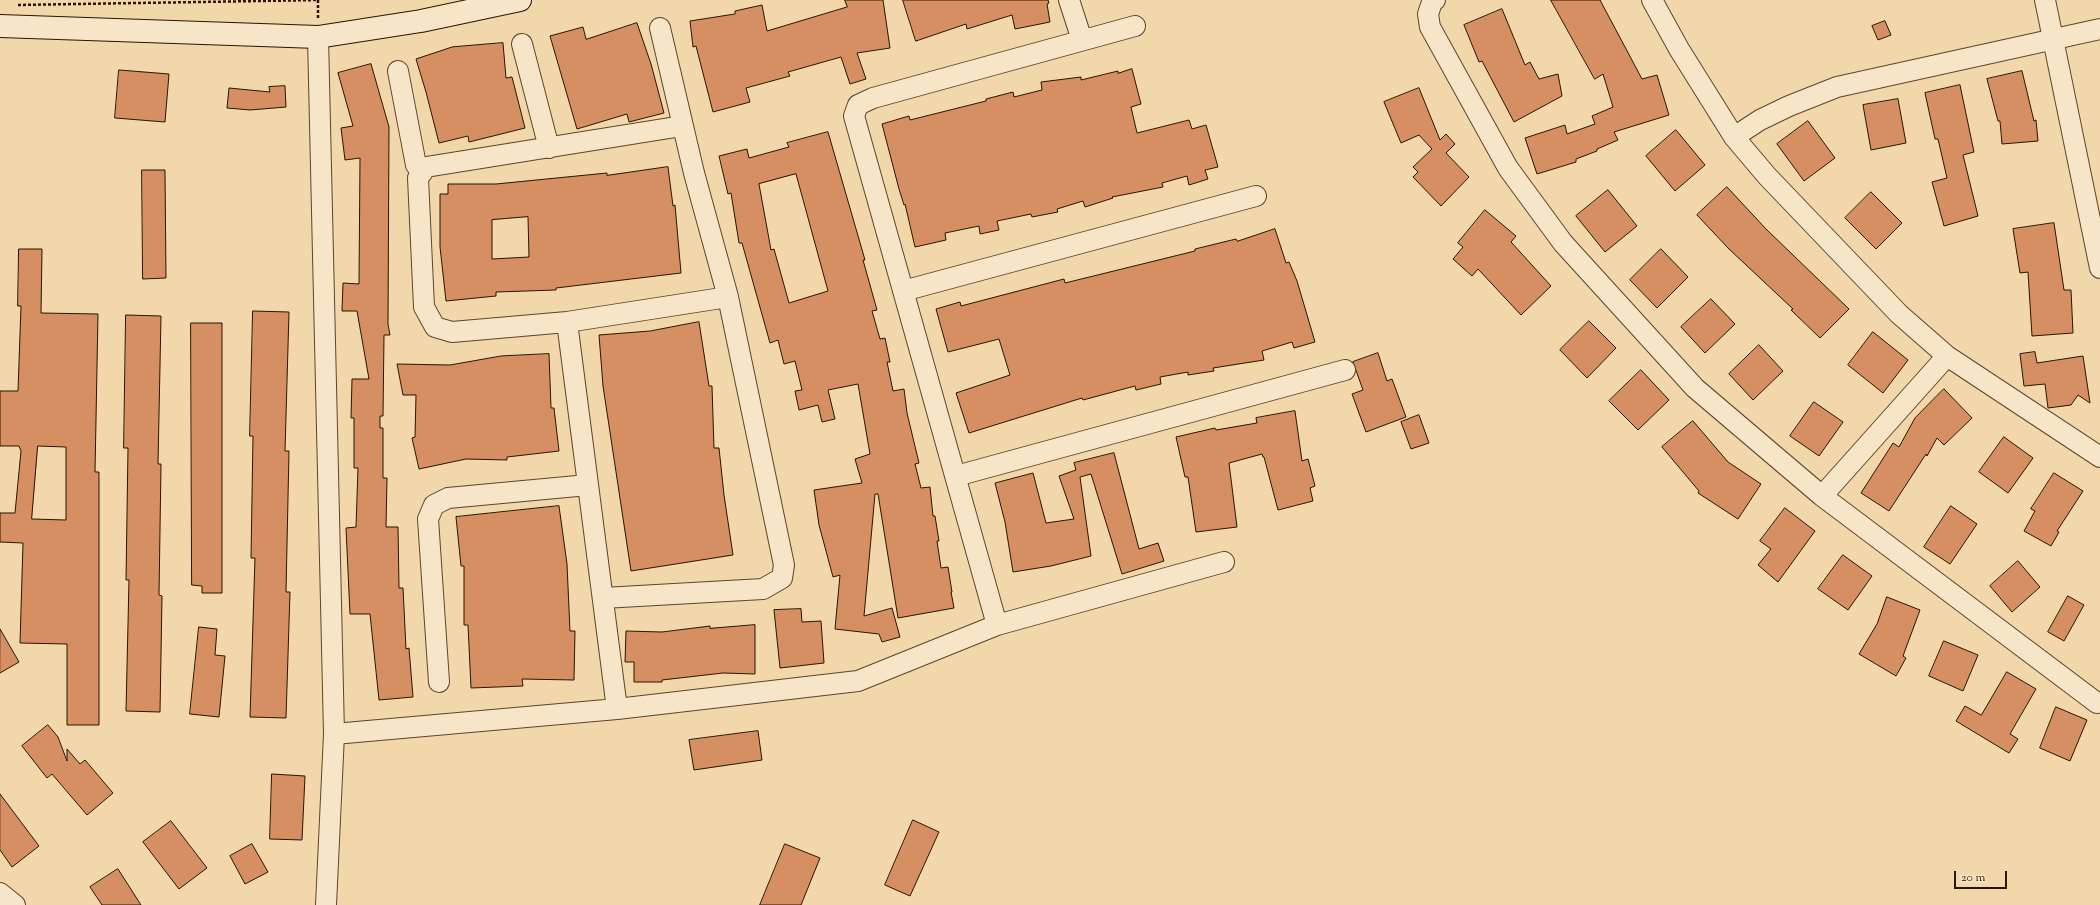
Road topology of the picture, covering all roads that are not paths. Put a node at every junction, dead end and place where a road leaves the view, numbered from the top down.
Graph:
1 (520, 0) edge
2 (1070, 0) edge
3 (1435, 0) edge
4 (1652, 0) edge
5 (2045, 0) edge
6 (0, 26) edge
7 (1134, 26) dead end
8 (660, 28) dead end
9 (2100, 29) edge
10 (318, 37) junction
11 (2053, 38) junction
12 (1082, 40) junction
13 (522, 44) dead end
14 (398, 71) dead end
15 (682, 126) junction
16 (1734, 137) junction
17 (549, 148) junction
18 (422, 172) junction
19 (1256, 196) dead end
20 (2100, 268) edge
21 (903, 291) junction
22 (728, 297) junction
23 (567, 322) junction
24 (1948, 356) junction
25 (1345, 370) dead end
26 (2100, 457) edge
27 (956, 476) junction
28 (588, 485) junction
29 (1822, 496) junction
30 (1224, 562) dead end
31 (603, 598) junction
32 (997, 625) junction
33 (439, 682) dead end
34 (2097, 703) dead end
35 (617, 709) junction
36 (334, 734) junction
37 (0, 893) edge
38 (15, 905) edge
39 (326, 905) edge

1 - 10 street
2 - 12 street
3 - 29 street
4 - 16 street
5 - 11 street
6 - 10 street
7 - 12 street
8 - 15 street
9 - 11 street
10 - 36 street
11 - 16 street
11 - 20 street
12 - 21 street
13 - 17 street
14 - 18 street
15 - 17 street
15 - 22 street
16 - 24 street
17 - 18 street
18 - 23 street
19 - 21 street
21 - 27 street
22 - 23 street
22 - 31 street
23 - 28 street
24 - 26 street
24 - 29 street
25 - 27 street
27 - 32 street
28 - 31 street
28 - 33 street
29 - 34 street
30 - 32 street
31 - 35 street
32 - 35 street
35 - 36 street
36 - 39 street
37 - 38 street

